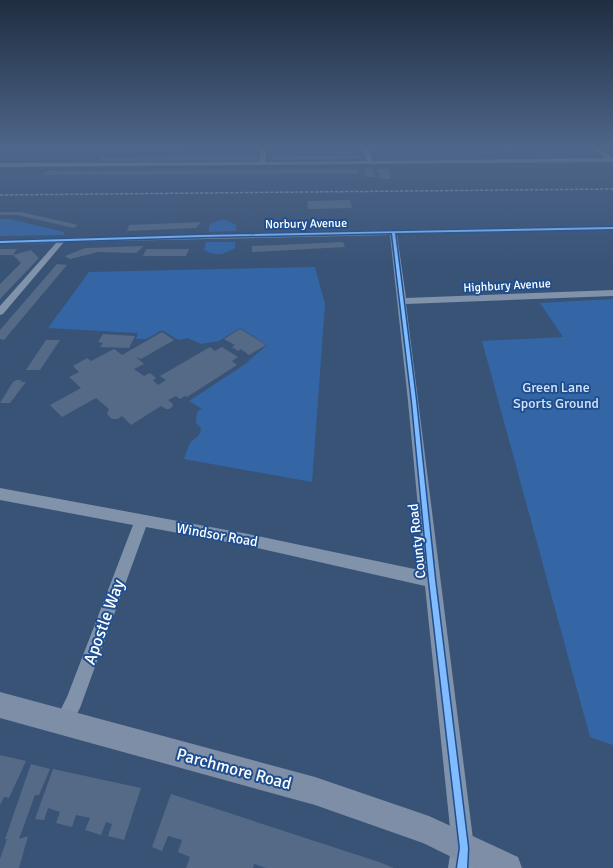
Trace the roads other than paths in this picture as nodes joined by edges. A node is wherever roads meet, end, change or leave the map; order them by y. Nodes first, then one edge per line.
1 (613, 228) edge
2 (393, 232) junction
3 (62, 240) junction
4 (0, 242) edge
5 (613, 293) edge
6 (401, 301) junction
7 (0, 312) edge
8 (0, 494) edge
9 (141, 521) junction
10 (432, 580) junction
11 (0, 705) edge
12 (64, 721) junction
13 (463, 858) edge
14 (507, 868) edge

1 - 2 street, Norbury Avenue
2 - 3 street, Norbury Avenue
2 - 6 street, County Road
3 - 4 street, Norbury Avenue
3 - 7 street
5 - 6 street, Highbury Avenue
6 - 10 street, County Road
8 - 9 street, Windsor Road
9 - 10 street, Windsor Road
9 - 12 street, Apostle Way
10 - 13 street, County Road
11 - 12 main road, Parchmore Road
12 - 13 main road, Parchmore Road
13 - 14 main road, Parchmore Road

